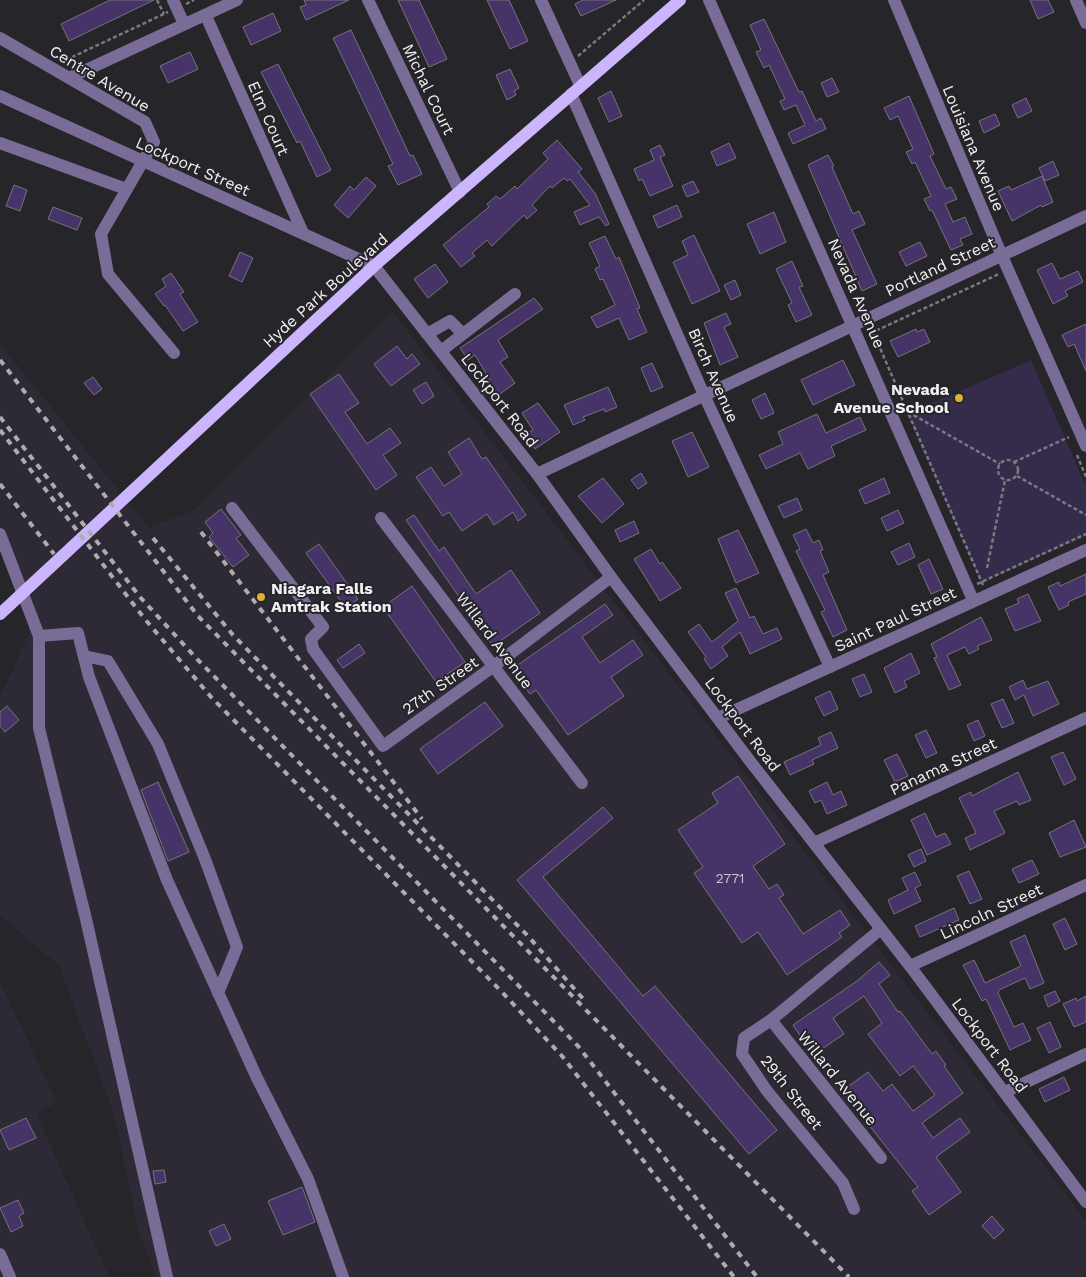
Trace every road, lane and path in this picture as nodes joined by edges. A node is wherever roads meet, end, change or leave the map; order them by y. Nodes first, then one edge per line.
1 (157, 0) edge
2 (194, 0) edge
3 (237, 0) edge
4 (368, 0) edge
5 (541, 0) edge
6 (644, 0) edge
7 (680, 0) edge
8 (709, 0) edge
9 (894, 0) edge
10 (1076, 0) edge
11 (175, 4) edge
12 (164, 14) junction
13 (206, 16) junction
14 (1086, 23) edge
15 (184, 24) junction
16 (0, 38) edge
17 (66, 60) dead end
18 (570, 62) junction
19 (71, 78) junction
20 (580, 85) junction
21 (571, 94) junction
22 (0, 96) edge
23 (0, 143) edge
24 (141, 161) junction
25 (126, 188) junction
26 (460, 192) junction
27 (1086, 216) edge
28 (303, 233) junction
29 (1002, 256) junction
30 (374, 266) junction
31 (999, 275) dead end
32 (515, 294) dead end
33 (853, 324) junction
34 (427, 334) junction
35 (463, 334) junction
36 (441, 351) junction
37 (174, 353) dead end
38 (704, 395) junction
39 (908, 412) junction
40 (1069, 437) dead end
41 (1086, 446) edge
42 (1014, 462) junction
43 (1000, 464) junction
44 (537, 474) junction
45 (1017, 476) junction
46 (1005, 480) junction
47 (232, 508) dead end
48 (1086, 515) edge
49 (381, 518) dead end
50 (0, 534) edge
51 (1086, 534) edge
52 (1086, 550) edge
53 (986, 568) dead end
54 (611, 577) junction
55 (982, 582) junction
56 (976, 584) dead end
57 (984, 586) dead end
58 (973, 600) junction
59 (0, 614) edge
60 (38, 636) junction
61 (84, 656) junction
62 (494, 666) junction
63 (830, 667) junction
64 (718, 718) junction
65 (1086, 718) edge
66 (582, 783) dead end
67 (814, 843) junction
68 (1086, 885) edge
69 (881, 929) junction
70 (910, 966) junction
71 (218, 993) junction
72 (771, 1020) junction
73 (1086, 1054) edge
74 (1005, 1092) junction
75 (881, 1158) dead end
76 (1086, 1202) edge
77 (854, 1209) dead end
78 (0, 1254) edge
79 (10, 1277) edge
80 (167, 1277) edge
81 (343, 1277) edge

1 - 12 path
2 - 11 path
3 - 13 street
4 - 26 street, Michal Court
5 - 18 street
6 - 18 path
7 - 20 main road, Hyde Park Boulevard
8 - 33 street, Nevada Avenue
9 - 29 street, Louisiana Avenue
10 - 14 street
11 - 12 path
11 - 15 street
12 - 17 path
13 - 15 street
13 - 28 street, Elm Court
15 - 19 street
16 - 19 street, Centre Avenue
18 - 20 street
19 - 24 street, Centre Avenue
20 - 21 main road, Hyde Park Boulevard
21 - 26 main road, Hyde Park Boulevard
21 - 38 street, Birch Avenue
22 - 24 street, Lockport Street
23 - 25 street
24 - 25 street
24 - 28 street, Lockport Street
25 - 37 street
26 - 30 main road, Hyde Park Boulevard
27 - 29 street, Portland Street
28 - 30 street, Lockport Street
29 - 33 street, Portland Street
29 - 41 street, Louisiana Avenue
30 - 34 street, Lockport Road
30 - 59 main road, Hyde Park Boulevard
31 - 39 path
32 - 35 street
33 - 38 street, Portland Street
33 - 58 street, Nevada Avenue
34 - 35 street
34 - 36 street, Lockport Road
35 - 36 street
36 - 44 street, Lockport Road
38 - 44 street, Portland Street
38 - 63 street, Birch Avenue
39 - 43 path
39 - 55 path
40 - 42 path
42 - 43 path
42 - 45 path
43 - 46 path
44 - 54 street, Lockport Road
45 - 46 path
45 - 48 path
46 - 53 path
47 - 62 street, 27th Street
49 - 62 street, Willard Avenue
50 - 60 street
51 - 55 path
52 - 58 street, Saint Paul Street
54 - 62 street, 27th Street
54 - 64 street, Lockport Road
55 - 56 path
55 - 57 path
58 - 63 street, Saint Paul Street
60 - 61 street
60 - 80 street
61 - 71 street
61 - 71 street
62 - 66 street, Willard Avenue
63 - 64 street, Saint Paul Street
64 - 67 street, Lockport Road
65 - 67 street, Panama Street
67 - 69 street, Lockport Road
68 - 70 street, Lincoln Street
69 - 70 street, Lockport Road
69 - 72 street, 29th Street
70 - 74 street, Lockport Road
71 - 81 street
72 - 75 street, Willard Avenue
72 - 77 street, 29th Street
73 - 74 street
74 - 76 street, Lockport Road
78 - 79 street

